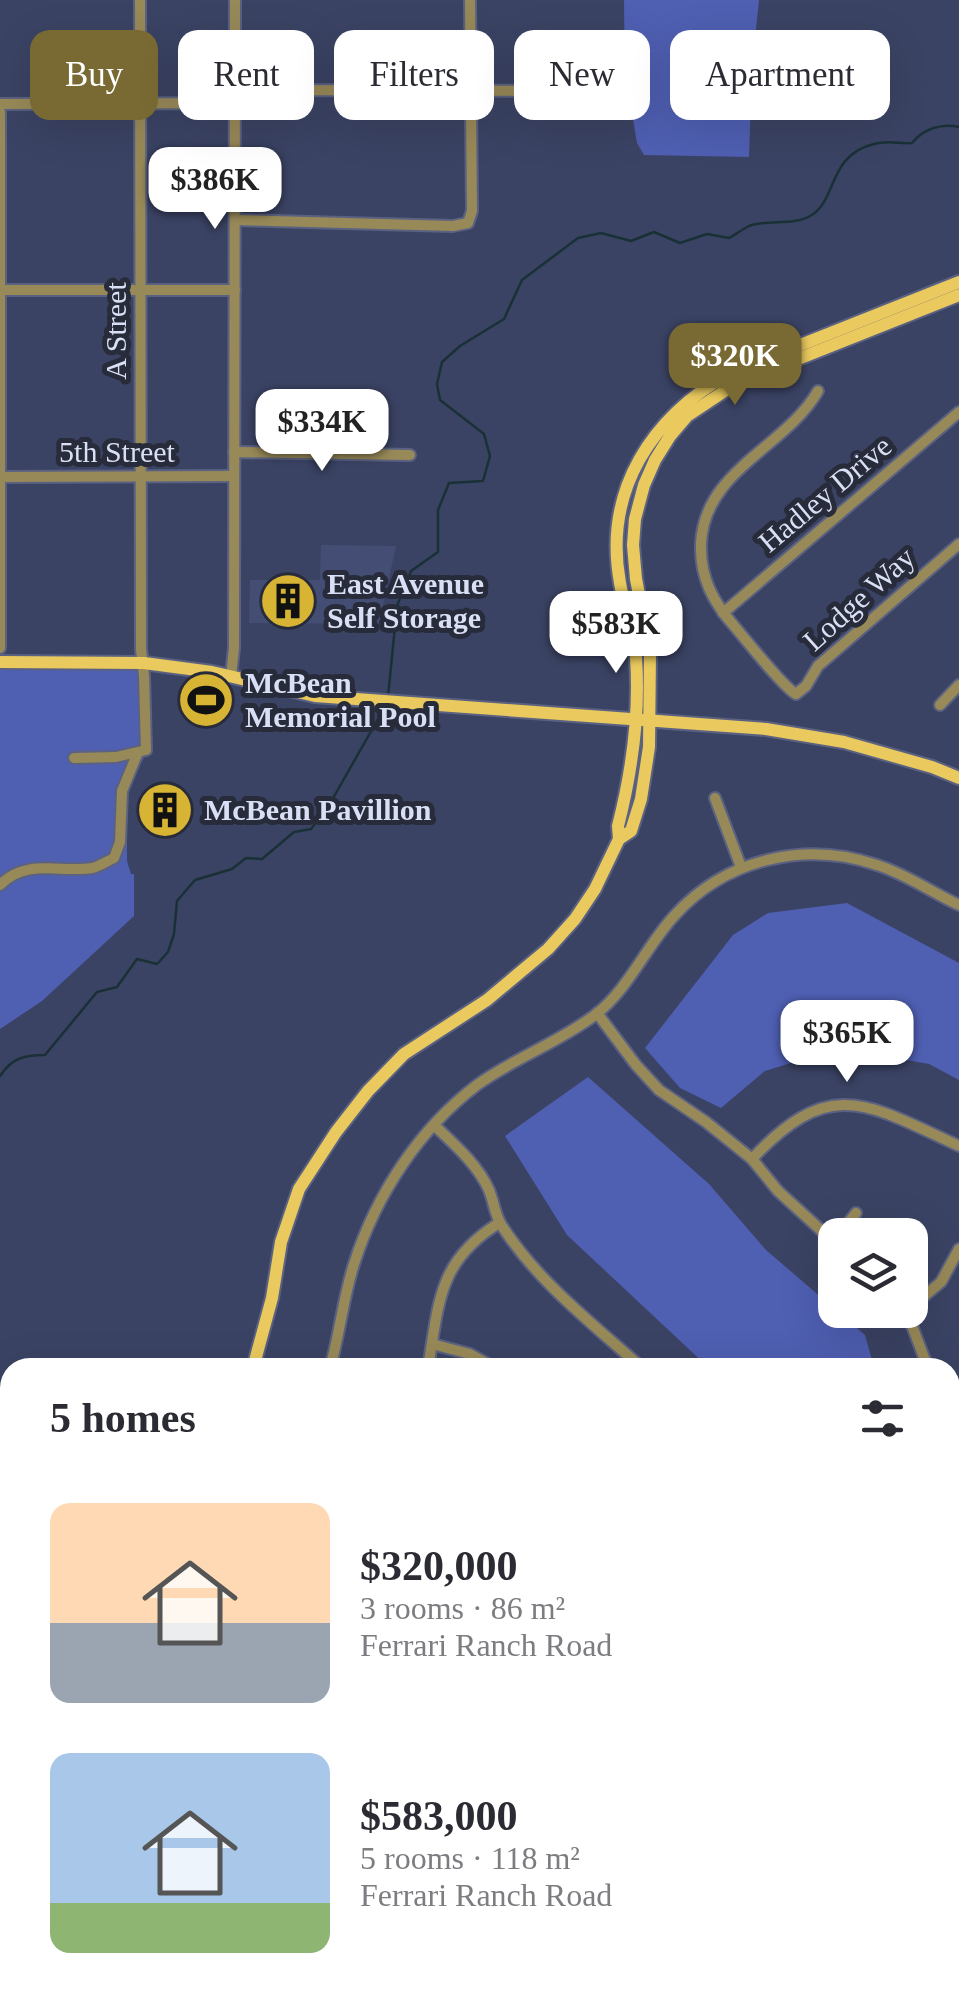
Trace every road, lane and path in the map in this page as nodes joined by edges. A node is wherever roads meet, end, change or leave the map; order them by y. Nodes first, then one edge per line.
1 (140, 0) edge
2 (236, 0) edge
3 (470, 0) edge
4 (140, 30) edge
5 (236, 30) edge
6 (470, 30) edge
7 (0, 104) edge
8 (30, 104) edge
9 (0, 112) edge
10 (140, 120) edge
11 (235, 120) edge
12 (471, 120) edge
13 (235, 220) junction
14 (959, 282) edge
15 (0, 290) edge
16 (140, 290) junction
17 (235, 290) junction
18 (959, 295) edge
19 (959, 303) edge
20 (861, 333) junction
21 (818, 391) dead end
22 (959, 412) edge
23 (234, 452) junction
24 (410, 455) dead end
25 (234, 476) junction
26 (0, 477) edge
27 (141, 477) junction
28 (959, 544) edge
29 (723, 613) junction
30 (0, 648) edge
31 (0, 662) edge
32 (143, 662) junction
33 (231, 676) junction
34 (959, 685) edge
35 (940, 705) dead end
36 (642, 721) junction
37 (145, 755) junction
38 (74, 758) dead end
39 (959, 778) edge
40 (715, 798) dead end
41 (741, 867) junction
42 (0, 885) edge
43 (959, 905) edge
44 (597, 1014) junction
45 (435, 1126) junction
46 (959, 1146) edge
47 (752, 1158) junction
48 (856, 1213) dead end
49 (852, 1218) edge
50 (499, 1223) junction
51 (818, 1225) edge
52 (959, 1250) edge
53 (928, 1293) edge
54 (914, 1328) edge
55 (432, 1344) junction
56 (257, 1358) edge
57 (332, 1358) edge
58 (430, 1358) edge
59 (477, 1358) edge
60 (631, 1358) edge
61 (924, 1358) edge

1 - 4 street, A Street
2 - 5 street
3 - 6 street
7 - 8 street
9 - 15 street
10 - 16 street, A Street
11 - 13 street
12 - 13 street
13 - 17 street
14 - 36 main road
15 - 16 street
15 - 26 street
16 - 17 street
16 - 27 street, A Street
17 - 23 street
18 - 20 main road
19 - 20 main road
20 - 36 main road
21 - 29 street
22 - 29 street, Hadley Drive
23 - 24 street
23 - 25 street
25 - 27 street, 5th Street
25 - 33 street
26 - 27 street, 5th Street
26 - 30 street
27 - 32 street, A Street
28 - 29 street, Lodge Way
31 - 32 main road
32 - 33 main road
32 - 37 street, A Street
33 - 36 main road
34 - 35 street
36 - 39 main road
36 - 56 main road
37 - 38 street
37 - 42 street
40 - 41 street
41 - 43 street
41 - 44 street
44 - 45 street
44 - 47 street
45 - 50 street
45 - 57 street
46 - 47 street
47 - 51 street
48 - 49 street
50 - 55 street
50 - 60 street
52 - 53 street
54 - 61 street
55 - 58 street
55 - 59 street

